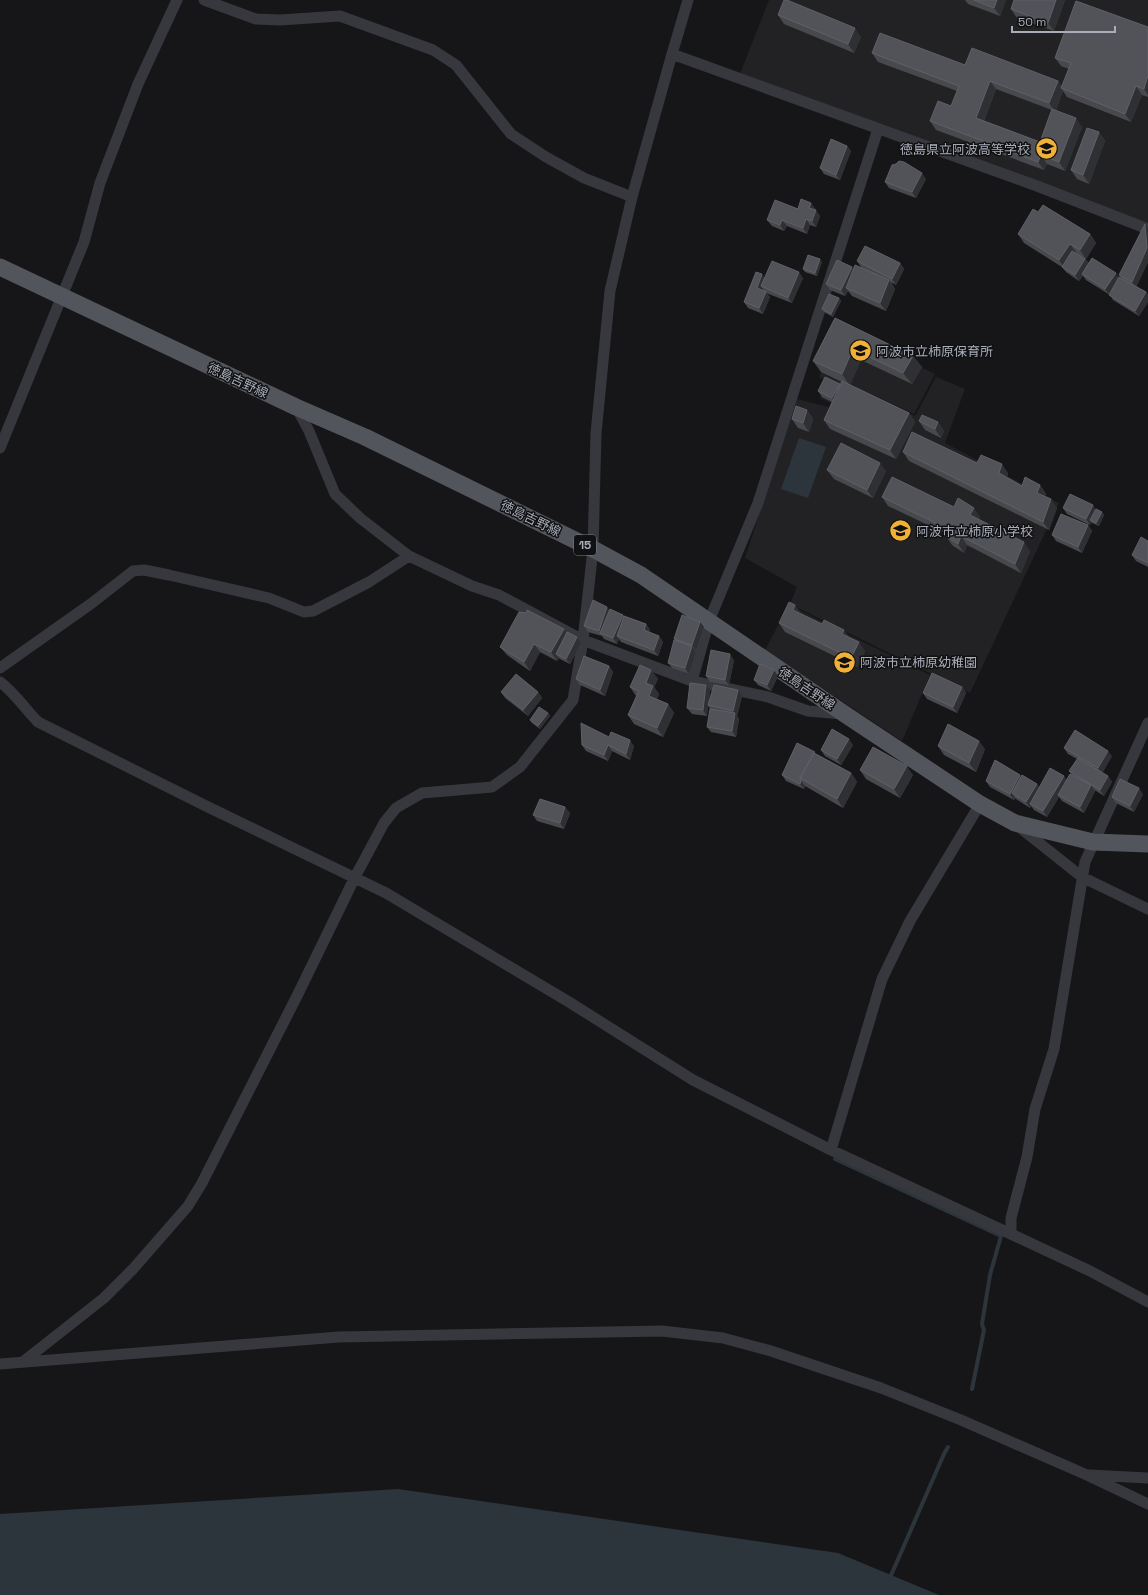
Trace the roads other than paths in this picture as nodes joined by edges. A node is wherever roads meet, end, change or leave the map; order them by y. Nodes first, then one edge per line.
1 (177, 0) edge
2 (204, 0) edge
3 (688, 0) edge
4 (672, 54) junction
5 (878, 129) junction
6 (632, 196) junction
7 (1148, 229) edge
8 (0, 267) edge
9 (61, 297) junction
10 (296, 407) junction
11 (0, 448) edge
12 (593, 549) junction
13 (409, 556) junction
14 (709, 621) junction
15 (583, 640) junction
16 (0, 668) edge
17 (692, 681) junction
18 (0, 682) edge
19 (846, 715) junction
20 (1148, 723) edge
21 (980, 804) junction
22 (1015, 823) junction
23 (1093, 842) junction
24 (1148, 844) edge
25 (1082, 877) junction
26 (355, 878) junction
27 (1148, 909) edge
28 (831, 1150) junction
29 (1011, 1233) junction
30 (1148, 1302) edge
31 (24, 1361) junction
32 (0, 1364) edge
33 (1088, 1475) junction
34 (1148, 1478) edge
35 (1148, 1504) edge

1 - 9 street
2 - 6 street
3 - 4 street
4 - 5 street
4 - 6 street
5 - 7 street
5 - 14 street
6 - 12 street
8 - 9 main road, 徳島吉野線 / 15
9 - 10 main road, 徳島吉野線 / 15
9 - 11 street
10 - 12 main road, 徳島吉野線 / 15
10 - 13 street
12 - 14 main road, 徳島吉野線 / 15
12 - 15 street
13 - 15 street
13 - 16 street
14 - 17 street
14 - 19 main road, 徳島吉野線 / 15
15 - 17 street
15 - 26 street
17 - 19 street
18 - 26 street
19 - 21 main road, 徳島吉野線 / 15
20 - 23 street
21 - 22 main road, 徳島吉野線 / 15
21 - 28 street
22 - 23 main road, 徳島吉野線 / 15
22 - 25 street
23 - 24 main road, 徳島吉野線 / 15
23 - 25 street
25 - 27 street
25 - 29 street
26 - 28 street
26 - 31 street
28 - 29 street
29 - 30 street
31 - 32 street
31 - 33 street
33 - 34 street
33 - 35 street

